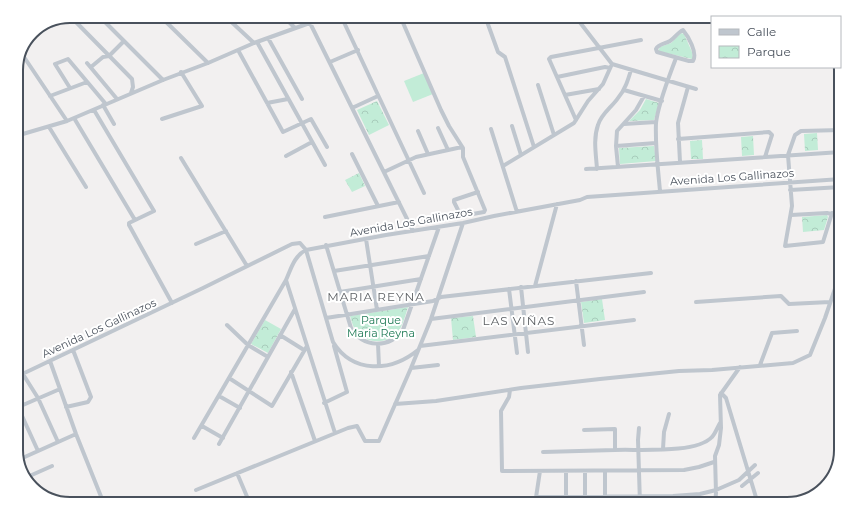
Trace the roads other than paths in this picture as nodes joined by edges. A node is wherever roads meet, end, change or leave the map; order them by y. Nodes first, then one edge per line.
1 (77, 23) edge
2 (106, 23) edge
3 (167, 23) edge
4 (233, 23) edge
5 (290, 23) edge
6 (310, 23) joint
7 (344, 23) edge
8 (403, 23) edge
9 (488, 23) edge
10 (580, 23) edge
11 (295, 28) junction
12 (268, 38) junction
13 (641, 40) dead end
14 (124, 41) junction
15 (256, 43) junction
16 (600, 48) junction
17 (238, 50) junction
18 (358, 50) junction
19 (109, 56) junction
20 (25, 58) edge
21 (676, 58) junction
22 (330, 62) junction
23 (87, 63) dead end
24 (208, 63) junction
25 (611, 66) junction
26 (91, 67) junction
27 (631, 70) junction
28 (181, 72) junction
29 (557, 77) junction
30 (163, 80) junction
31 (668, 81) junction
32 (87, 82) junction
33 (538, 85) dead end
34 (688, 87) junction
35 (70, 88) junction
36 (599, 89) junction
37 (696, 89) dead end
38 (624, 90) junction
39 (131, 93) junction
40 (565, 95) junction
41 (50, 96) junction
42 (378, 96) junction
43 (644, 96) junction
44 (117, 99) junction
45 (288, 99) junction
46 (302, 99) dead end
47 (662, 100) junction
48 (267, 103) junction
49 (104, 104) junction
50 (352, 108) junction
51 (94, 110) junction
52 (74, 118) junction
53 (162, 119) dead end
54 (576, 120) junction
55 (67, 121) junction
56 (656, 122) junction
57 (302, 123) junction
58 (114, 124) dead end
59 (624, 124) junction
60 (512, 126) dead end
61 (50, 127) junction
62 (438, 128) dead end
63 (491, 129) dead end
64 (834, 130) edge
65 (418, 131) dead end
66 (23, 134) edge
67 (554, 135) junction
68 (678, 139) junction
69 (312, 142) junction
70 (656, 143) junction
71 (327, 146) dead end
72 (616, 146) junction
73 (462, 147) junction
74 (534, 147) junction
75 (448, 150) junction
76 (834, 152) edge
77 (352, 154) dead end
78 (428, 154) junction
79 (521, 155) junction
80 (788, 155) junction
81 (286, 156) dead end
82 (765, 157) junction
83 (181, 158) dead end
84 (409, 160) junction
85 (680, 162) junction
86 (658, 164) junction
87 (326, 165) dead end
88 (502, 166) junction
89 (618, 167) junction
90 (597, 169) junction
91 (586, 170) dead end
92 (384, 172) junction
93 (834, 179) edge
94 (790, 182) junction
95 (86, 187) dead end
96 (834, 187) edge
97 (790, 190) junction
98 (660, 191) junction
99 (478, 192) junction
100 (424, 193) dead end
101 (399, 202) junction
102 (557, 204) junction
103 (378, 206) junction
104 (517, 212) junction
105 (832, 213) joint
106 (791, 215) junction
107 (325, 216) dead end
108 (135, 220) junction
109 (463, 223) junction
110 (439, 227) junction
111 (412, 229) junction
112 (226, 231) junction
113 (366, 238) junction
114 (196, 244) dead end
115 (326, 245) junction
116 (306, 250) junction
117 (429, 256) junction
118 (370, 265) junction
119 (247, 266) junction
120 (334, 271) junction
121 (650, 272) dead end
122 (421, 279) junction
123 (286, 280) junction
124 (576, 281) junction
125 (535, 286) junction
126 (373, 287) junction
127 (521, 288) junction
128 (509, 289) junction
129 (834, 291) edge
130 (340, 292) junction
131 (644, 292) dead end
132 (438, 298) junction
133 (578, 300) junction
134 (696, 302) dead end
135 (830, 302) junction
136 (172, 303) junction
137 (412, 304) junction
138 (523, 307) junction
139 (512, 308) junction
140 (295, 309) junction
141 (377, 310) junction
142 (347, 314) junction
143 (326, 318) junction
144 (431, 319) junction
145 (634, 320) dead end
146 (227, 325) dead end
147 (582, 326) junction
148 (797, 331) dead end
149 (526, 333) junction
150 (515, 334) junction
151 (280, 335) junction
152 (333, 342) junction
153 (378, 344) junction
154 (248, 345) junction
155 (584, 345) dead end
156 (306, 348) junction
157 (419, 348) junction
158 (73, 350) junction
159 (528, 352) dead end
160 (517, 353) dead end
161 (268, 356) junction
162 (50, 361) junction
163 (438, 365) dead end
164 (760, 365) junction
165 (379, 366) junction
166 (740, 367) junction
167 (411, 368) junction
168 (292, 372) junction
169 (23, 374) joint
170 (229, 378) junction
171 (60, 389) junction
172 (510, 390) junction
173 (249, 391) junction
174 (721, 393) junction
175 (219, 396) junction
176 (38, 398) junction
177 (324, 403) junction
178 (395, 404) junction
179 (23, 405) edge
180 (66, 407) junction
181 (240, 408) junction
182 (669, 414) dead end
183 (23, 420) edge
184 (720, 422) junction
185 (202, 426) junction
186 (639, 428) dead end
187 (584, 430) dead end
188 (335, 433) junction
189 (76, 434) junction
190 (194, 438) dead end
191 (223, 438) junction
192 (315, 441) junction
193 (58, 442) junction
194 (219, 444) dead end
195 (638, 449) junction
196 (663, 449) junction
197 (615, 450) junction
198 (38, 451) junction
199 (543, 452) dead end
200 (24, 457) edge
201 (714, 462) junction
202 (755, 465) dead end
203 (52, 466) dead end
204 (639, 470) junction
205 (540, 471) junction
206 (566, 471) junction
207 (585, 471) junction
208 (605, 471) junction
209 (748, 471) junction
210 (758, 472) dead end
211 (237, 473) junction
212 (31, 475) edge
213 (751, 479) junction
214 (742, 486) dead end
215 (196, 490) dead end
216 (716, 490) junction
217 (640, 495) junction
218 (585, 496) junction
219 (605, 496) junction
220 (101, 497) edge
221 (247, 497) edge
222 (536, 497) joint
223 (566, 497) junction
224 (715, 497) edge
225 (756, 497) edge

1 - 19 street
2 - 14 street
3 - 24 street
4 - 15 street
5 - 11 street
6 - 11 street
6 - 22 street
7 - 18 street
8 - 73 street
9 - 74 street
10 - 16 street
11 - 12 street
12 - 15 street
12 - 46 street
13 - 16 street
14 - 19 street
14 - 30 street
15 - 17 street
15 - 45 street
16 - 25 street
16 - 29 street
17 - 24 street
17 - 48 street
18 - 22 street
18 - 42 street
19 - 26 street
19 - 39 street
20 - 41 street
21 - 21 street
21 - 31 street
22 - 50 street
23 - 26 street
24 - 28 street
25 - 27 street
25 - 29 street
25 - 36 street
26 - 44 street
27 - 31 street
27 - 38 street
28 - 30 street
28 - 53 street
29 - 40 street
30 - 39 street
31 - 34 street
31 - 47 street
32 - 35 street
32 - 35 street
32 - 49 street
33 - 67 street
34 - 37 street
34 - 68 street
35 - 41 street
36 - 40 street
36 - 54 street
38 - 43 street
38 - 90 street
39 - 44 street
40 - 54 street
41 - 55 street
42 - 50 street
42 - 84 street
43 - 47 street
43 - 59 street
44 - 49 street
45 - 48 street
45 - 57 street
47 - 56 street
48 - 57 street
49 - 51 street
49 - 58 street
50 - 92 street
51 - 52 street
51 - 108 street
52 - 55 street
52 - 108 street
54 - 67 street
55 - 61 street
56 - 59 street
56 - 70 street
57 - 69 street
57 - 71 street
59 - 72 street
60 - 79 street
61 - 66 street
61 - 95 street
62 - 75 street
63 - 88 street
64 - 80 street
65 - 78 street
67 - 74 street
68 - 82 street
68 - 85 street
69 - 81 street
69 - 87 street
70 - 72 street
70 - 86 street
72 - 89 street
73 - 75 street
73 - 99 street
74 - 79 street
75 - 78 street
76 - 80 street
77 - 103 street
78 - 84 street
79 - 88 street
80 - 82 street
80 - 94 street
82 - 85 street
83 - 112 street
84 - 92 street
84 - 100 street
85 - 86 street
86 - 89 street
86 - 98 street
88 - 104 street
89 - 90 street
90 - 91 street
92 - 101 street
93 - 94 street, Avenida Los Gallinazos
94 - 97 street
94 - 98 street, Avenida Los Gallinazos
96 - 97 street, Avenida Los Gallinazos
97 - 106 street
98 - 102 street, Avenida Los Gallinazos
99 - 99 street
101 - 103 street
101 - 111 street
102 - 104 street, Avenida Los Gallinazos
102 - 125 street
103 - 107 street
104 - 109 street, Avenida Los Gallinazos
105 - 106 street
105 - 106 street
108 - 136 street
109 - 110 street, Avenida Los Gallinazos
109 - 132 street
110 - 111 street, Avenida Los Gallinazos
110 - 117 street
111 - 113 street, Avenida Los Gallinazos
112 - 114 street
112 - 119 street
113 - 115 street, Avenida Los Gallinazos
113 - 118 street
115 - 116 street, Avenida Los Gallinazos
115 - 120 street
116 - 119 street, Avenida Los Gallinazos
116 - 123 street
116 - 143 street
117 - 118 street
117 - 122 street
118 - 120 street
118 - 126 street
119 - 136 street, Avenida Los Gallinazos
120 - 130 street
121 - 124 street
122 - 126 street
122 - 137 street
123 - 140 street
123 - 154 street
124 - 125 street
124 - 133 street
125 - 127 street
126 - 130 street
126 - 141 street
127 - 128 street
127 - 138 street
128 - 132 street
128 - 139 street
129 - 135 street
130 - 142 street
131 - 133 street
132 - 137 street
132 - 144 street
133 - 138 street
133 - 147 street
134 - 135 street
135 - 164 street
136 - 158 street, Avenida Los Gallinazos
137 - 141 street
137 - 153 street
138 - 139 street
138 - 149 street
139 - 144 street
139 - 150 street
140 - 151 street
140 - 156 street
141 - 142 street
142 - 143 street
142 - 153 street
143 - 152 street
144 - 157 street
145 - 147 street
146 - 154 street
147 - 149 street
147 - 155 street
148 - 164 street
149 - 150 street
149 - 159 street
150 - 157 street
150 - 160 street
151 - 156 street
151 - 161 street
152 - 165 street
152 - 177 street
153 - 165 street
154 - 161 street
154 - 170 street
156 - 168 street
156 - 177 street
157 - 165 street
157 - 167 street
158 - 162 street, Avenida Los Gallinazos
158 - 180 street
161 - 173 street
162 - 169 street, Avenida Los Gallinazos
162 - 171 street
163 - 167 street
164 - 166 street
166 - 172 street
166 - 174 street
167 - 178 street
168 - 173 street
168 - 192 street
169 - 176 street
170 - 173 street
170 - 175 street
171 - 176 street
171 - 180 street
172 - 178 street
172 - 205 street
173 - 181 street
174 - 184 street
174 - 209 street
175 - 181 street
175 - 185 street
176 - 179 street
176 - 193 street
177 - 188 street
178 - 188 street
180 - 189 street
181 - 191 street
182 - 196 street
183 - 198 street
184 - 196 street
184 - 201 street
185 - 190 street
185 - 191 street
186 - 195 street
187 - 197 street
188 - 192 street
189 - 193 street
189 - 220 street
191 - 194 street
192 - 211 street
193 - 198 street
195 - 196 street
195 - 197 street
195 - 204 street
197 - 199 street
198 - 200 street
201 - 204 street
201 - 216 street
202 - 209 street
203 - 212 street
204 - 208 street
204 - 217 street
205 - 206 street
205 - 222 street
206 - 207 street
206 - 223 street
207 - 208 street
207 - 218 street
208 - 219 street
209 - 213 street
209 - 216 street
210 - 213 street
211 - 215 street
211 - 221 street
213 - 214 street
213 - 225 street
216 - 217 street
216 - 224 street
217 - 219 street
218 - 219 street
218 - 223 street
222 - 223 street

